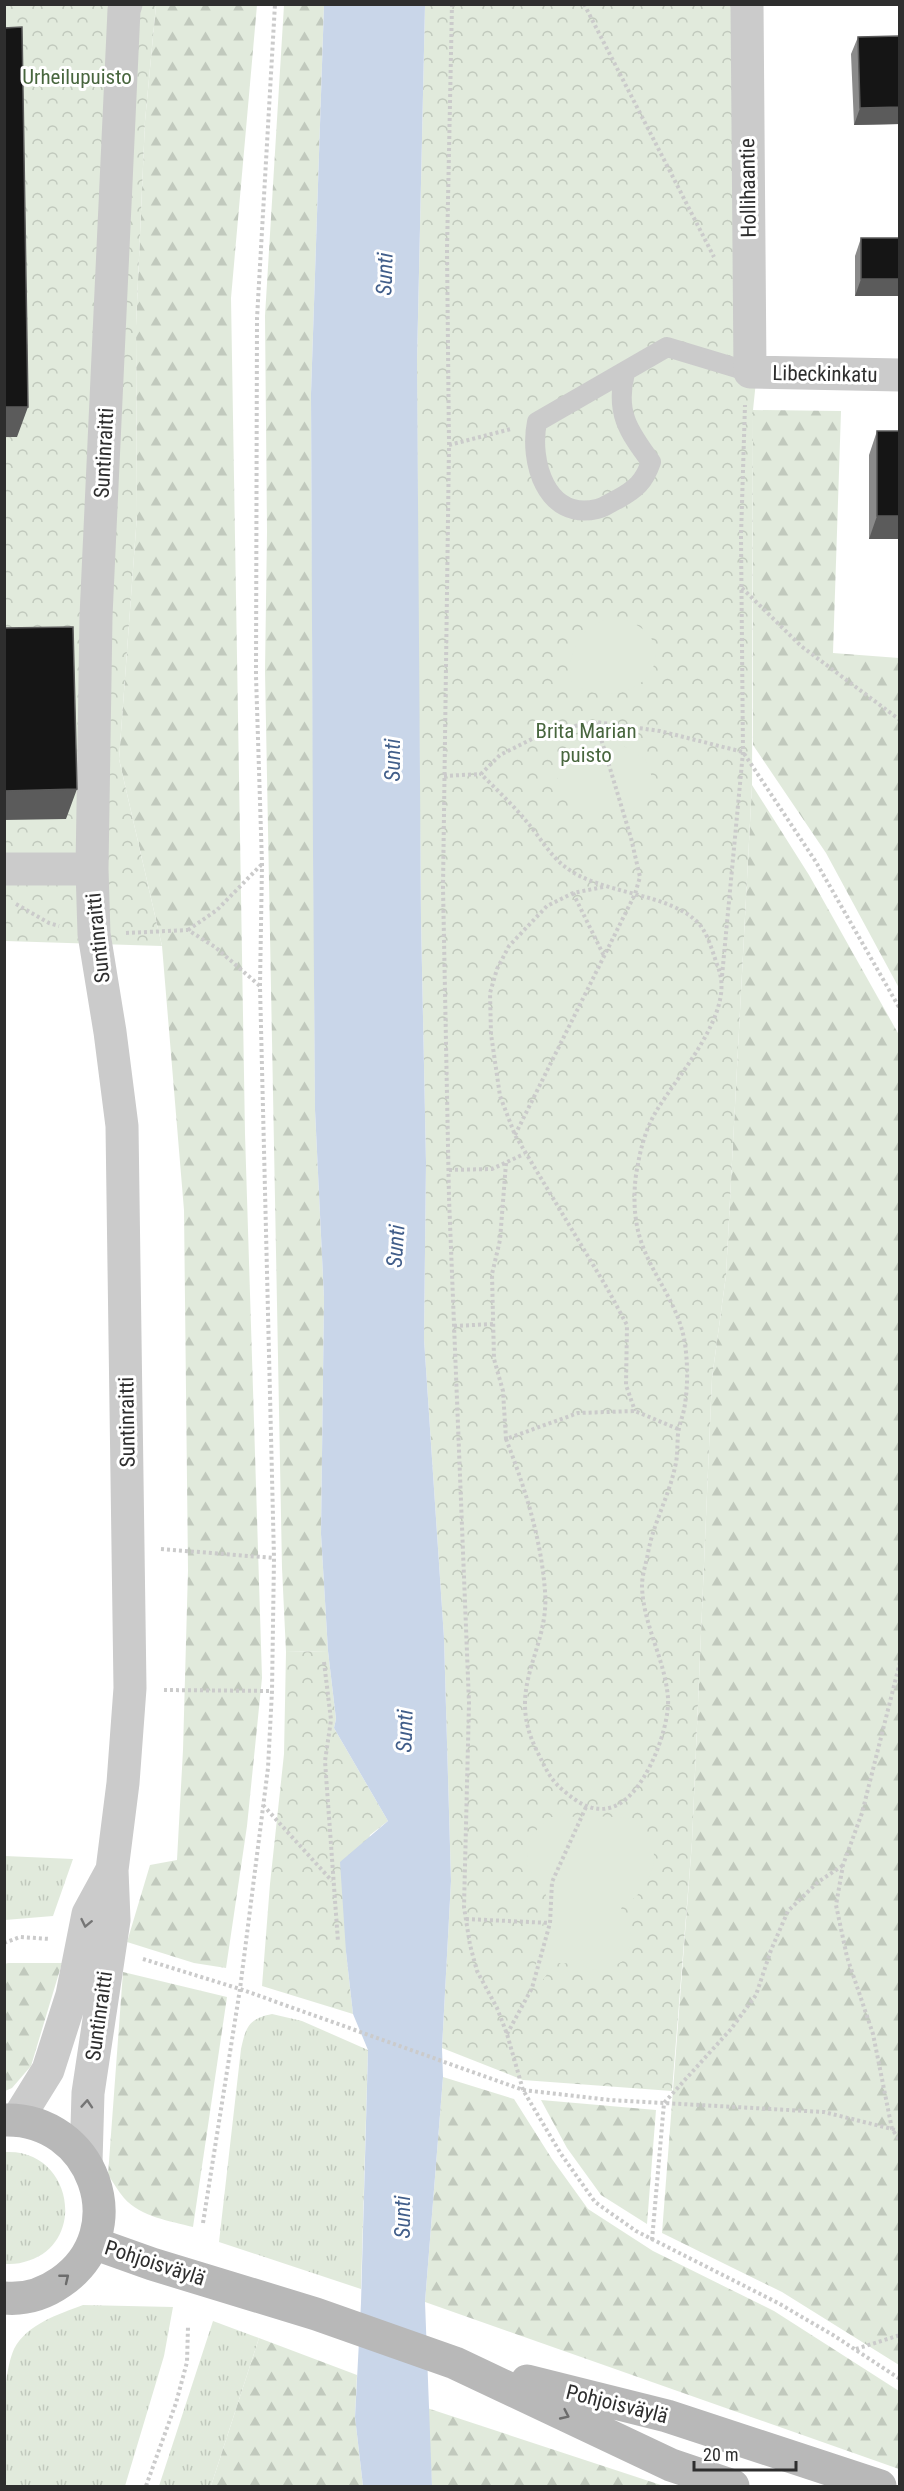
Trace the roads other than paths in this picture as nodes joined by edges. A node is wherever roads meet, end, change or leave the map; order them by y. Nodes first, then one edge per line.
1 (126, 4) edge
2 (747, 4) edge
3 (750, 372) junction
4 (625, 373) junction
5 (900, 375) edge
6 (4, 869) edge
7 (92, 869) junction
8 (112, 1870) junction
9 (11, 2120) edge
10 (86, 2162) junction
11 (93, 2242) junction
12 (8, 2299) edge
13 (455, 2363) junction
14 (733, 2487) edge
15 (880, 2487) edge

1 - 7 street, Suntinraitti
2 - 3 street, Hollihaantie
3 - 4 lane
3 - 5 street, Libeckinkatu
4 - 4 lane
6 - 7 street
7 - 8 street, Suntinraitti
8 -> 9 street, Suntinraitti
10 -> 8 street, Suntinraitti
9 - 10 main road
10 - 11 main road
12 -> 11 main road
11 - 13 main road, Pohjoisväylä
13 -> 14 main road, Pohjoisväylä
13 - 15 main road, Pohjoisväylä

